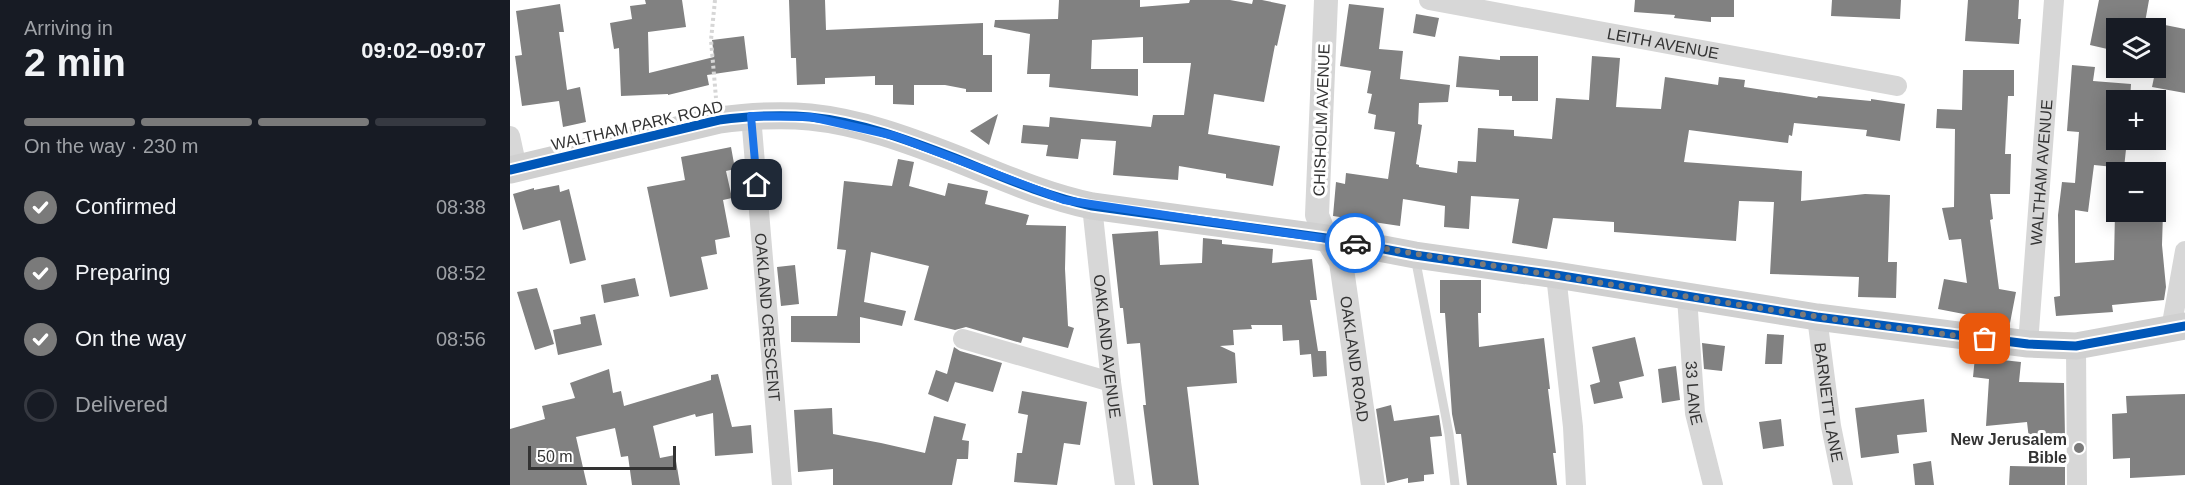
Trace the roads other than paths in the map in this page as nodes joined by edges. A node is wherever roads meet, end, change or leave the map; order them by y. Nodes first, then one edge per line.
1 (1326, 0) edge
2 (1429, 0) edge
3 (2054, 0) edge
4 (1897, 86) dead end
5 (751, 116) junction
6 (510, 136) edge
7 (513, 169) edge
8 (1092, 206) junction
9 (1326, 238) junction
10 (2185, 251) edge
11 (1415, 255) junction
12 (1556, 275) junction
13 (1687, 297) junction
14 (1817, 317) junction
15 (2178, 328) edge
16 (963, 339) dead end
17 (2028, 344) junction
18 (2076, 346) junction
19 (1111, 382) junction
20 (782, 485) edge
21 (1125, 485) edge
22 (1373, 485) edge
23 (1455, 485) edge
24 (1576, 485) edge
25 (1713, 485) edge
26 (1843, 485) edge
27 (2078, 485) edge

1 - 9 street, CHISHOLM AVENUE
2 - 4 street, LEITH AVENUE
3 - 17 street, WALTHAM AVENUE
5 - 7 main road, WALTHAM PARK ROAD
5 - 8 main road, WALTHAM PARK ROAD
5 - 20 street, OAKLAND CRESCENT
6 - 7 street
8 - 9 main road, WALTHAM PARK ROAD
8 - 19 street, OAKLAND AVENUE
9 - 11 main road, WALTHAM PARK ROAD
9 - 22 street, OAKLAND ROAD
10 - 15 street
11 - 12 main road, WALTHAM PARK ROAD
11 - 23 lane
12 - 13 main road, WALTHAM PARK ROAD
12 - 24 street
13 - 14 main road, WALTHAM PARK ROAD
13 - 25 street, 33 LANE
14 - 17 main road, WALTHAM PARK ROAD
14 - 26 street, BARNETT LANE
15 - 18 main road, WALTHAM PARK ROAD
16 - 19 street
17 - 18 main road, WALTHAM PARK ROAD
18 - 27 street
19 - 21 street, OAKLAND AVENUE

